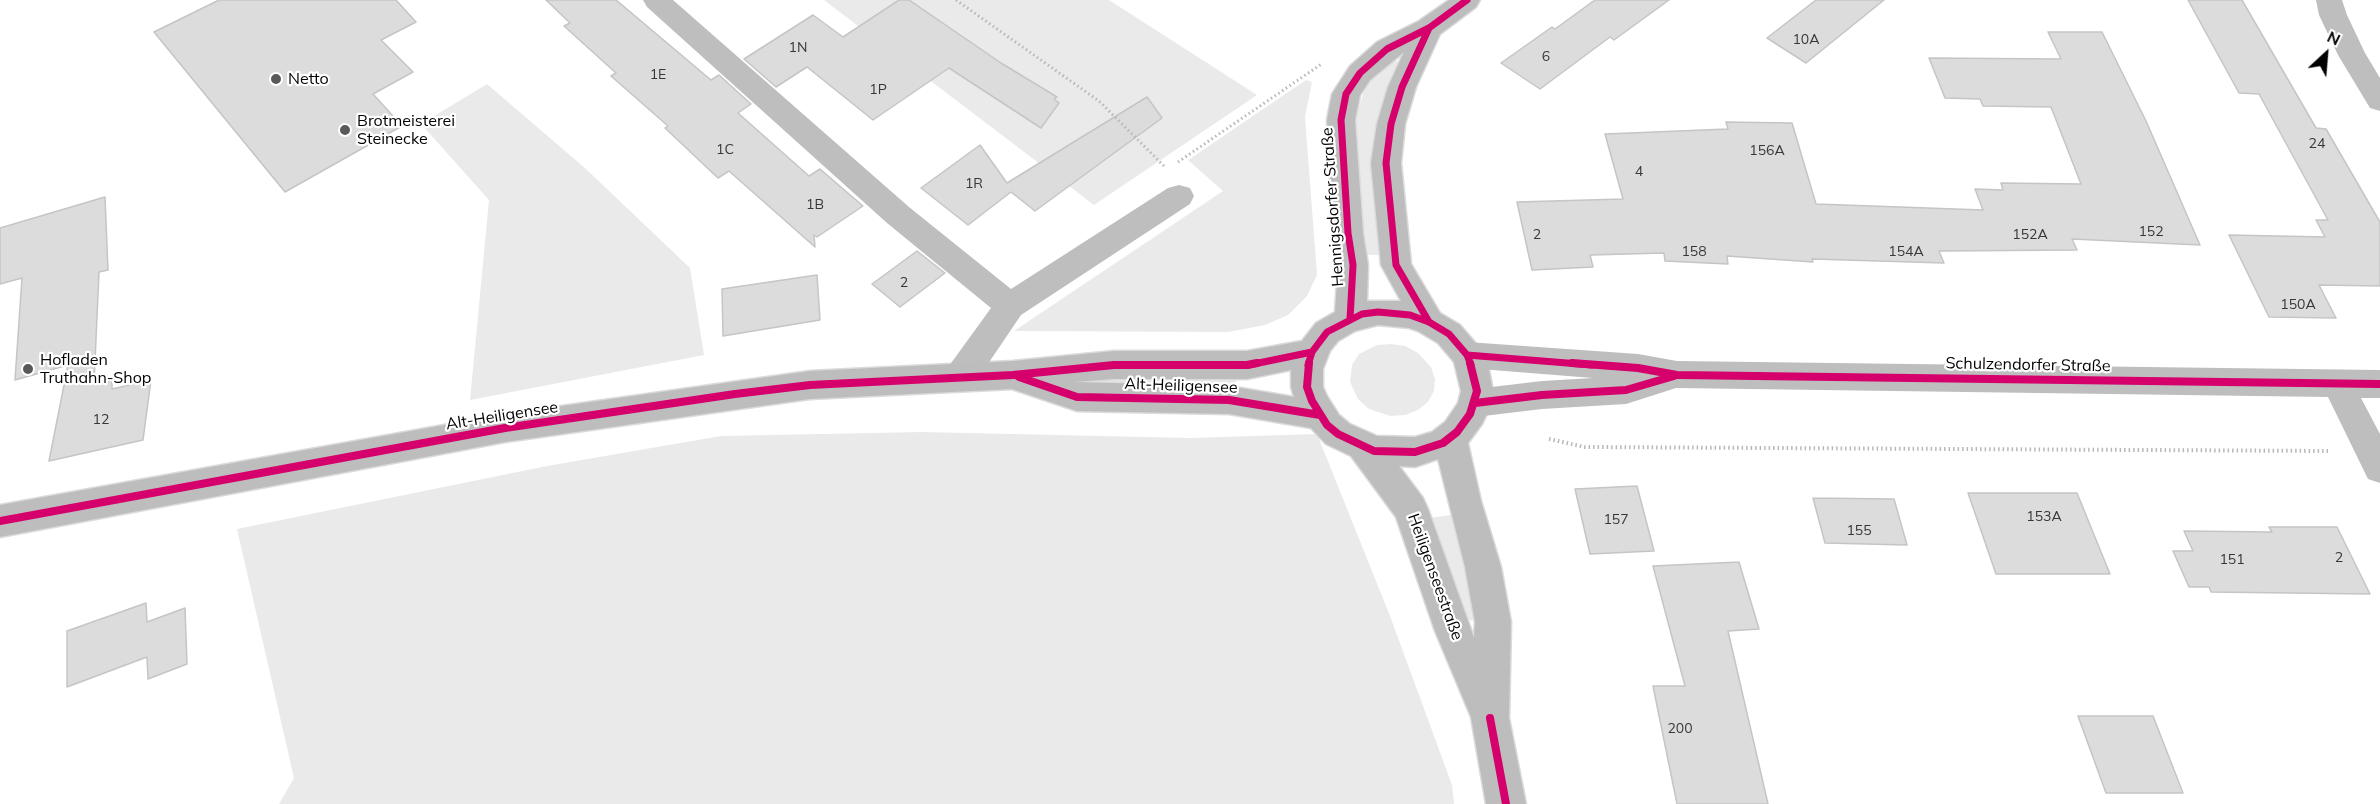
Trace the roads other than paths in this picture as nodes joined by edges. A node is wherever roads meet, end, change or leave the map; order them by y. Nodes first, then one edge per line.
1 (656, 0) edge
2 (1467, 0) edge
3 (2329, 0) edge
4 (1429, 28) junction
5 (2380, 101) edge
6 (1173, 182) road end
7 (1010, 306) junction
8 (1350, 319) junction
9 (1429, 322) junction
10 (1312, 351) junction
11 (1467, 355) junction
12 (1013, 375) junction
13 (1677, 375) junction
14 (961, 376) junction
15 (2338, 384) junction
16 (2380, 384) edge
17 (1474, 403) junction
18 (1320, 415) junction
19 (1450, 438) junction
20 (1363, 446) junction
21 (2376, 460) edge
22 (0, 521) edge
23 (1490, 718) junction
24 (1506, 804) edge

1 - 7 street
2 - 4 main road, Hennigsdorfer Straße
3 - 5 street
4 - 8 main road, Hennigsdorfer Straße
4 - 9 main road
6 - 7 street
7 - 14 street
8 - 9 main road
8 - 10 main road
9 - 11 main road
10 - 12 main road, Alt-Heiligensee
10 - 18 main road
11 - 13 street, Schulzendorfer Straße
11 - 17 main road
12 - 14 main road, Alt-Heiligensee
12 - 18 main road, Alt-Heiligensee
13 - 15 street, Schulzendorfer Straße
13 - 17 street, Schulzendorfer Straße
14 - 22 main road, Alt-Heiligensee
15 - 16 street, Schulzendorfer Straße
15 - 21 street
17 - 19 main road
18 - 20 main road
19 - 20 main road
19 - 23 main road, Heiligenseestraße
20 - 23 main road, Heiligenseestraße
23 - 24 main road, Heiligenseestraße

